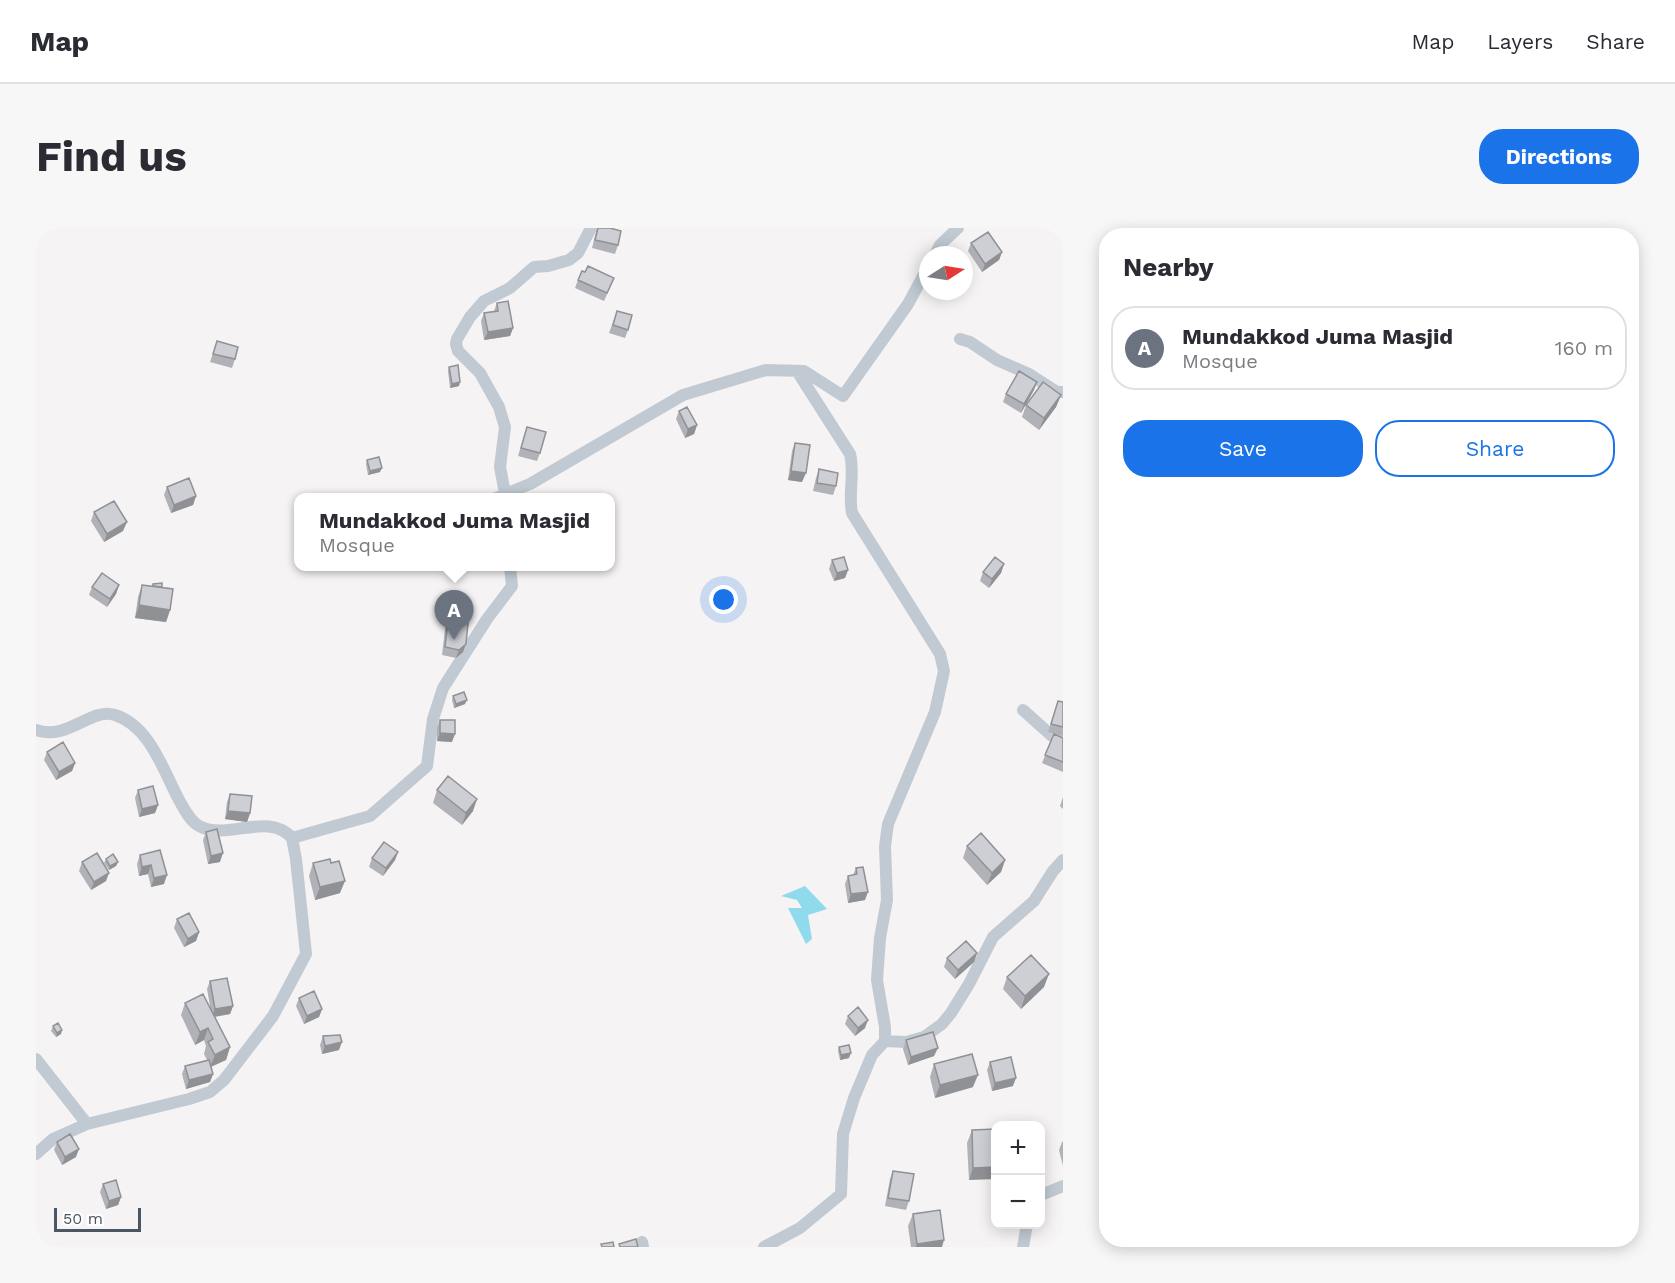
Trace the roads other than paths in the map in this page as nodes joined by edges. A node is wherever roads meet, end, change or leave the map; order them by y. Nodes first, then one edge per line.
1 (591, 228) edge
2 (958, 228) edge
3 (939, 246) edge
4 (919, 284) edge
5 (960, 339) dead end
6 (797, 371) junction
7 (1063, 392) edge
8 (501, 493) edge
9 (506, 493) edge
10 (510, 571) edge
11 (1023, 710) dead end
12 (36, 730) edge
13 (1063, 740) edge
14 (292, 837) junction
15 (1063, 860) edge
16 (885, 1041) junction
17 (36, 1059) edge
18 (87, 1124) junction
19 (36, 1154) edge
20 (1063, 1186) edge
21 (1045, 1193) edge
22 (1025, 1229) edge
23 (764, 1247) edge
24 (1023, 1247) edge

1 - 8 street
2 - 3 street
4 - 6 street
5 - 7 street
6 - 9 street
6 - 16 street
10 - 14 street
11 - 13 street
12 - 14 street
14 - 18 street
15 - 16 street
16 - 23 street
17 - 18 street
18 - 19 street
20 - 21 street
22 - 24 street

